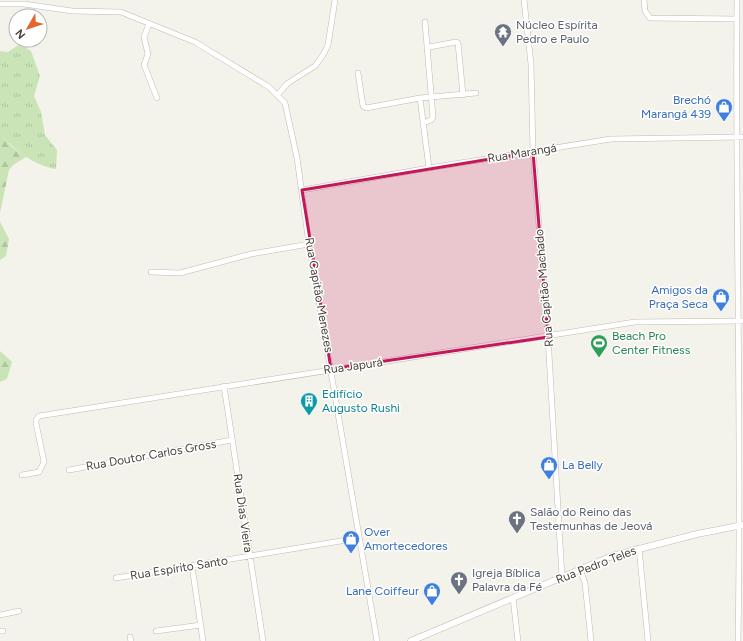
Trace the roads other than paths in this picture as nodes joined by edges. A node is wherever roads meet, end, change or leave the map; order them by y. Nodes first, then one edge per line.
1 (335, 0) edge
2 (524, 0) edge
3 (644, 0) edge
4 (737, 0) edge
5 (0, 4) edge
6 (737, 19) junction
7 (425, 22) dead end
8 (149, 24) junction
9 (429, 47) junction
10 (358, 73) dead end
11 (476, 93) dead end
12 (278, 94) junction
13 (463, 95) junction
14 (432, 97) junction
15 (157, 98) dead end
16 (420, 98) junction
17 (423, 123) junction
18 (736, 137) junction
19 (743, 137) edge
20 (533, 152) junction
21 (429, 168) junction
22 (302, 190) junction
23 (309, 244) junction
24 (151, 272) dead end
25 (740, 321) edge
26 (548, 336) junction
27 (331, 369) junction
28 (224, 386) junction
29 (232, 440) junction
30 (69, 470) dead end
31 (22, 475) dead end
32 (741, 525) edge
33 (359, 538) junction
34 (639, 548) junction
35 (250, 557) junction
36 (192, 566) junction
37 (580, 569) junction
38 (562, 577) junction
39 (116, 578) dead end
40 (741, 596) edge
41 (513, 598) junction
42 (19, 610) dead end
43 (0, 615) edge
44 (201, 625) junction
45 (156, 631) dead end
46 (203, 641) edge
47 (263, 641) edge
48 (377, 641) edge
49 (411, 641) edge
50 (518, 641) edge
51 (591, 641) edge
52 (648, 641) edge
53 (738, 641) edge

1 - 12 street
2 - 20 street, Rua Capitão Machado
3 - 6 street
4 - 6 street
5 - 8 street
6 - 18 street
7 - 9 street
8 - 12 street
8 - 15 street
9 - 13 street
9 - 14 street
10 - 16 street
11 - 13 street
12 - 22 street, Rua Capitão Menezes
13 - 14 street
14 - 16 street
14 - 17 street
16 - 17 street
17 - 21 street
18 - 19 street, Rua Marangá
18 - 20 street, Rua Marangá
18 - 25 street
20 - 21 street, Rua Marangá
20 - 26 street, Rua Capitão Machado
21 - 22 street, Rua Marangá
22 - 23 street, Rua Capitão Menezes
23 - 24 street
23 - 27 street, Rua Capitão Menezes
25 - 26 street, Rua Japurá
25 - 32 street
26 - 27 street, Rua Japurá
26 - 38 street, Rua Capitão Machado
27 - 28 street, Rua Japurá
27 - 33 street, Rua Capitão Menezes
28 - 29 street, Rua Dias Vieira
28 - 31 street, Rua Japurá
29 - 30 street, Rua Doutor Carlos Gross
29 - 35 street, Rua Dias Vieira
32 - 34 street, Rua Pedro Teles
32 - 40 street
33 - 35 street, Rua Espírito Santo
33 - 48 street, Rua Capitão Menezes
34 - 37 street, Rua Pedro Teles
34 - 52 street
35 - 36 street, Rua Espírito Santo
35 - 47 street, Rua Dias Vieira
36 - 39 street, Rua Espírito Santo
36 - 44 street
37 - 38 street, Rua Pedro Teles
37 - 51 street
38 - 41 street, Rua Pedro Teles
40 - 53 street
41 - 49 street, Rua Pedro Teles
41 - 50 street
42 - 43 street
44 - 45 street
44 - 46 street

